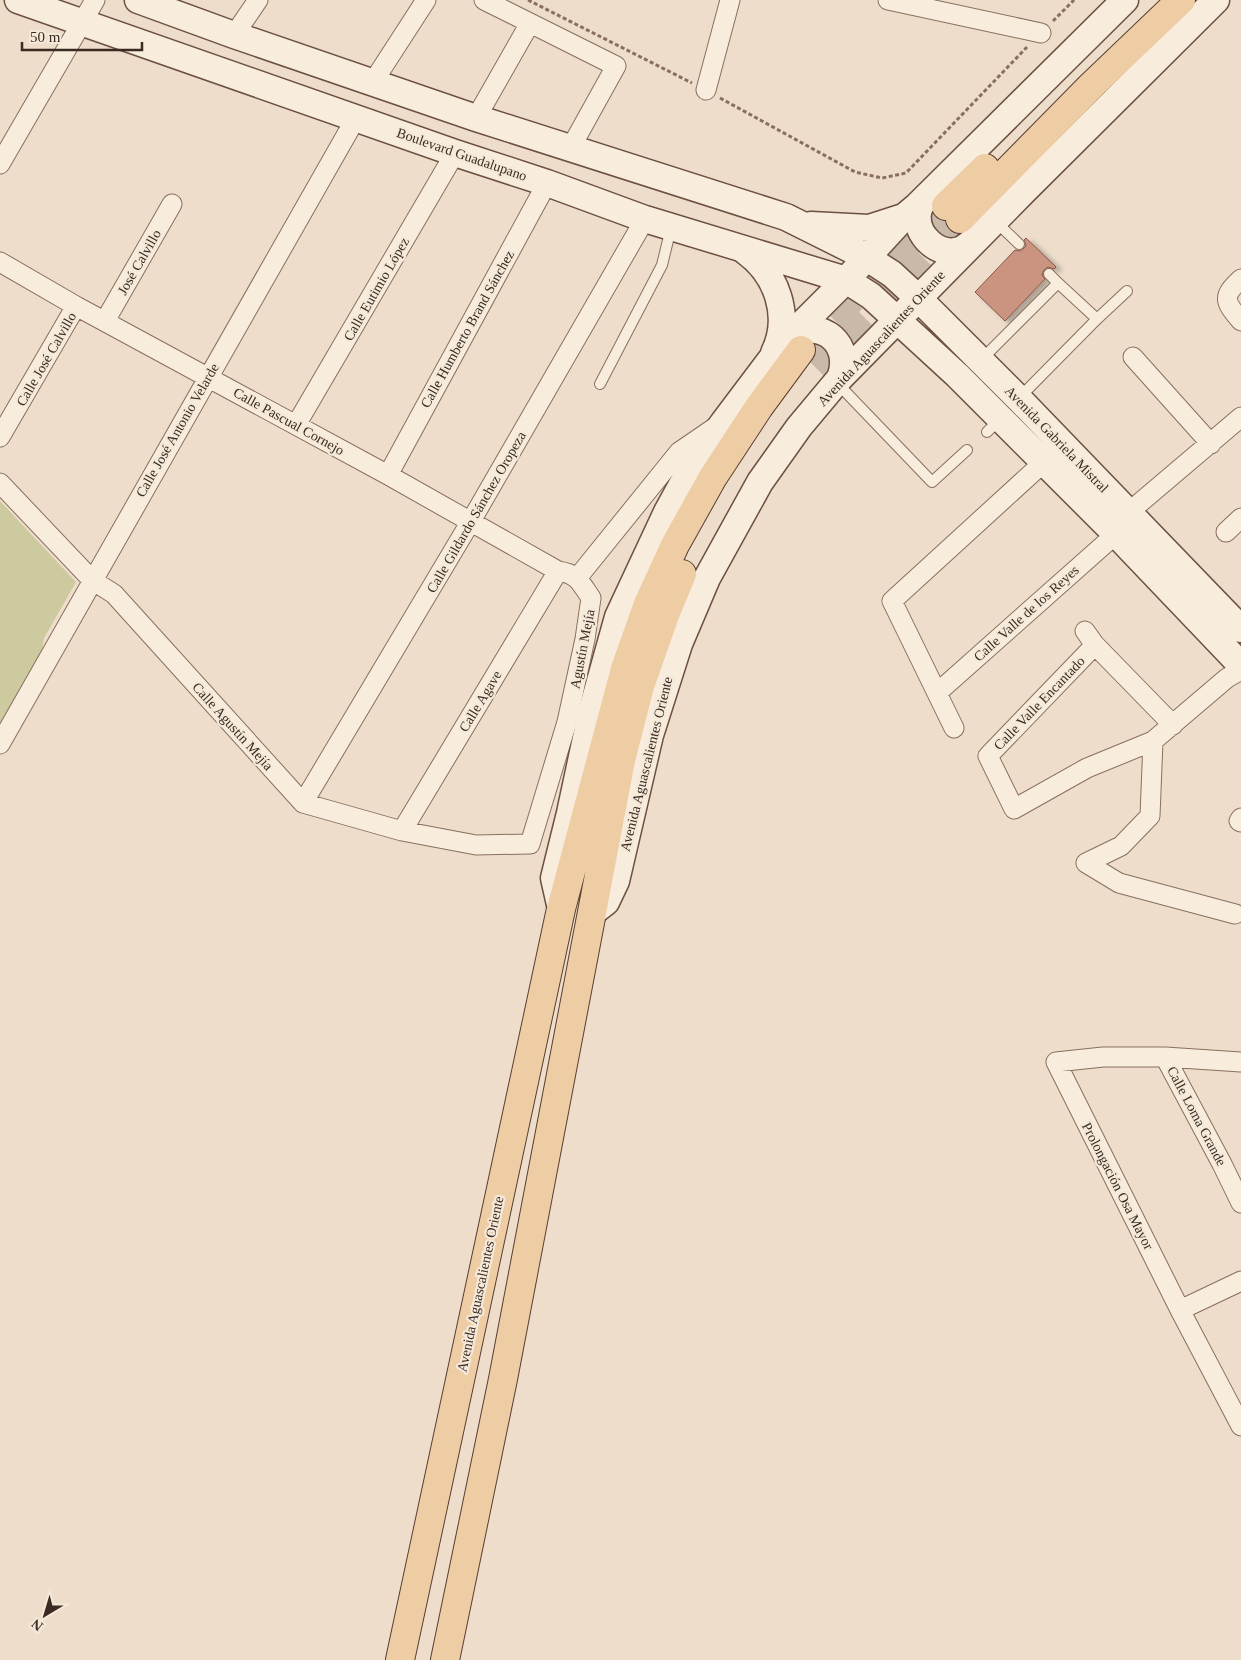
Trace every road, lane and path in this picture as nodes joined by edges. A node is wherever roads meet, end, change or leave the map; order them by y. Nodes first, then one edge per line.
1 (18, 0) edge
2 (95, 0) edge
3 (138, 0) edge
4 (258, 0) edge
5 (426, 0) edge
6 (484, 0) edge
7 (730, 0) edge
8 (888, 0) edge
9 (1074, 0) edge
10 (1124, 0) edge
11 (1155, 0) edge
12 (1181, 0) edge
13 (1216, 0) edge
14 (82, 23) junction
15 (530, 23) junction
16 (1041, 33) junction
17 (234, 35) junction
18 (373, 82) junction
19 (706, 90) dead end
20 (356, 118) junction
21 (476, 118) junction
22 (570, 149) junction
23 (455, 153) junction
24 (0, 164) edge
25 (882, 178) dead end
26 (547, 183) junction
27 (172, 204) dead end
28 (952, 215) junction
29 (904, 217) junction
30 (645, 219) junction
31 (994, 220) junction
32 (801, 224) junction
33 (672, 227) junction
34 (1019, 244) dead end
35 (735, 246) junction
36 (866, 257) junction
37 (0, 262) edge
38 (1049, 274) dead end
39 (1241, 279) edge
40 (846, 280) junction
41 (1058, 283) junction
42 (1127, 291) dead end
43 (918, 298) junction
44 (76, 306) junction
45 (1097, 319) junction
46 (897, 320) junction
47 (105, 321) junction
48 (1241, 321) edge
49 (802, 350) junction
50 (1133, 357) dead end
51 (980, 361) junction
52 (769, 362) junction
53 (208, 377) junction
54 (838, 380) junction
55 (600, 384) dead end
56 (1018, 399) junction
57 (1241, 417) edge
58 (723, 422) junction
59 (296, 425) junction
60 (0, 437) edge
61 (1211, 444) junction
62 (967, 450) dead end
63 (1043, 463) junction
64 (388, 475) junction
65 (0, 483) edge
66 (1129, 512) junction
67 (1241, 518) edge
68 (471, 522) junction
69 (1226, 532) dead end
70 (1116, 534) junction
71 (558, 571) junction
72 (578, 577) junction
73 (92, 580) junction
74 (1241, 629) edge
75 (1241, 665) edge
76 (1241, 670) edge
77 (937, 693) junction
78 (1173, 725) junction
79 (954, 728) dead end
80 (1153, 741) junction
81 (0, 744) edge
82 (303, 803) junction
83 (402, 831) junction
84 (561, 909) junction
85 (593, 912) junction
86 (1235, 914) dead end
87 (1165, 1057) junction
88 (1241, 1062) edge
89 (1232, 1165) edge
90 (1241, 1203) edge
91 (1241, 1281) edge
92 (1180, 1310) junction
93 (1241, 1426) edge
94 (400, 1660) edge
95 (445, 1660) edge

1 - 14 main road, Boulevard Guadalupano
2 - 14 street
3 - 17 main road
4 - 17 street
5 - 18 street
6 - 15 street
7 - 19 street
8 - 16 street
9 - 16 path
10 - 28 main road, Avenida Aguascalientes Oriente
11 - 28 main road, Avenida Aguascalientes Oriente
12 - 28 main road, Avenida Aguascalientes Oriente
13 - 31 main road, Avenida Aguascalientes Oriente
14 - 20 main road, Boulevard Guadalupano
14 - 24 street
15 - 21 street
15 - 22 street
16 - 25 path
17 - 18 main road
18 - 21 main road
20 - 23 main road, Boulevard Guadalupano
20 - 53 street, Calle José Antonio Velarde
21 - 22 main road
22 - 32 main road
23 - 26 main road, Boulevard Guadalupano
23 - 59 street, Calle Eutimio López
26 - 30 main road, Boulevard Guadalupano
26 - 64 street, Calle Humberto Brand Sánchez
27 - 47 street, José Calvillo
28 - 29 main road, Avenida Aguascalientes Oriente
28 - 31 main road, Avenida Aguascalientes Oriente
28 - 43 main road, Avenida Aguascalientes Oriente
29 - 32 main road
29 - 36 main road, Avenida Aguascalientes Oriente
30 - 33 main road, Boulevard Guadalupano
30 - 68 street, Calle Gildardo Sánchez Oropeza
31 - 34 lane
32 - 36 main road
33 - 35 main road, Boulevard Guadalupano
33 - 55 lane
35 - 40 main road, Boulevard Guadalupano
35 - 52 main road
36 - 40 main road, Avenida Aguascalientes Oriente
36 - 43 main road, Avenida Gabriela Mistral
37 - 44 street, Calle Pascual Cornejo
38 - 41 lane
39 - 48 street
40 - 46 main road, Boulevard Guadalupano
40 - 49 main road, Avenida Aguascalientes Oriente
41 - 45 lane
41 - 51 lane
42 - 45 lane
43 - 46 main road, Avenida Aguascalientes Oriente
43 - 51 main road, Avenida Gabriela Mistral
44 - 47 street, Calle Pascual Cornejo
44 - 60 street, Calle José Calvillo
45 - 56 lane
46 - 54 main road, Avenida Aguascalientes Oriente
46 - 63 main road, Avenida Gabriela Mistral
47 - 53 street, Calle Pascual Cornejo
49 - 52 main road, Avenida Aguascalientes Oriente
49 - 54 main road
49 - 84 main road, Avenida Aguascalientes Oriente
49 - 85 main road, Avenida Aguascalientes Oriente
50 - 61 street
51 - 56 main road, Avenida Gabriela Mistral
52 - 58 main road, Avenida Aguascalientes Oriente
53 - 59 street, Calle Pascual Cornejo
53 - 73 street, Calle José Antonio Velarde
54 - 62 lane
54 - 85 main road, Avenida Aguascalientes Oriente
56 - 66 main road, Avenida Gabriela Mistral
57 - 61 street
58 - 72 street
58 - 84 main road, Avenida Aguascalientes Oriente
59 - 64 street, Calle Pascual Cornejo
61 - 66 street
63 - 70 main road, Avenida Gabriela Mistral
63 - 77 street
64 - 68 street, Calle Pascual Cornejo
65 - 73 street, Calle Agustín Mejía
66 - 74 main road, Avenida Gabriela Mistral
67 - 69 street
68 - 71 street, Calle Pascual Cornejo
68 - 82 street, Calle Gildardo Sánchez Oropeza
70 - 75 main road, Avenida Gabriela Mistral
70 - 77 street, Calle Valle de los Reyes
71 - 72 street, Calle Pascual Cornejo
71 - 83 street, Calle Agave
72 - 83 street, Agustín Mejía
73 - 81 street, Calle José Antonio Velarde
73 - 82 street, Calle Agustín Mejía
76 - 78 street
77 - 79 street
78 - 80 street
78 - 80 street, Calle Valle Encantado
80 - 86 street
82 - 83 street
84 - 94 main road, Avenida Aguascalientes Oriente
85 - 95 main road, Avenida Aguascalientes Oriente
87 - 88 street
87 - 89 street, Calle Loma Grande
87 - 92 street, Prolongación Osa Mayor
89 - 90 street, Calle Loma Grande
91 - 92 street
92 - 93 street, Prolongación Osa Mayor

